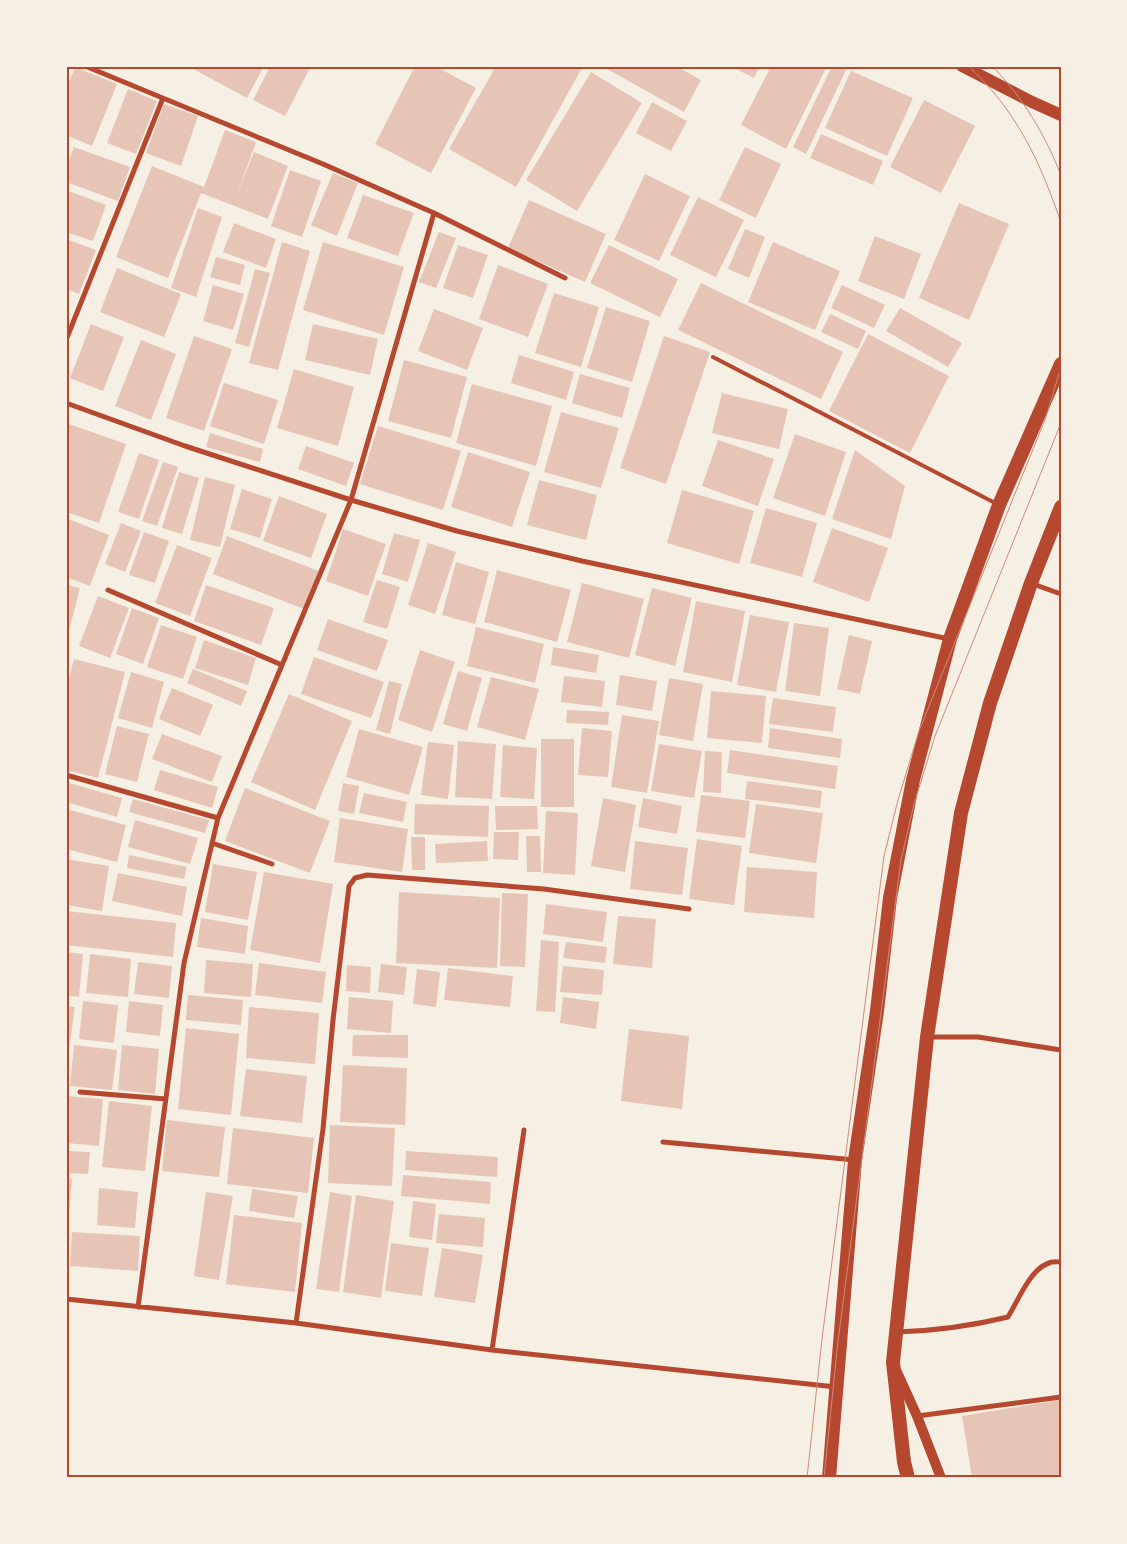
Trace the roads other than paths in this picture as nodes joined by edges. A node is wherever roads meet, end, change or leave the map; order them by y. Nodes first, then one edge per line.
1 (85, 66) edge
2 (962, 66) edge
3 (163, 98) junction
4 (1061, 115) edge
5 (434, 213) junction
6 (564, 278) dead end
7 (66, 340) edge
8 (713, 357) dead end
9 (1061, 364) edge
10 (66, 404) edge
11 (351, 500) junction
12 (999, 505) junction
13 (1061, 507) edge
14 (1031, 583) junction
15 (108, 590) dead end
16 (1061, 594) edge
17 (950, 639) junction
18 (282, 665) junction
19 (66, 775) edge
20 (218, 818) junction
21 (212, 843) junction
22 (272, 864) dead end
23 (689, 909) dead end
24 (927, 1037) junction
25 (1061, 1050) edge
26 (80, 1092) dead end
27 (166, 1099) junction
28 (524, 1130) dead end
29 (663, 1142) dead end
30 (855, 1160) junction
31 (1061, 1262) edge
32 (66, 1299) edge
33 (138, 1307) junction
34 (296, 1324) junction
35 (896, 1332) junction
36 (492, 1350) junction
37 (893, 1362) junction
38 (837, 1387) junction
39 (1061, 1397) edge
40 (917, 1416) junction
41 (829, 1478) edge
42 (908, 1478) edge
43 (941, 1478) edge

1 - 3 street
2 - 4 main road
3 - 5 street
3 - 7 street
5 - 6 street
5 - 11 street
8 - 12 lane
9 - 12 highway
10 - 11 street
11 - 17 street
11 - 18 street
12 - 17 highway
13 - 14 highway
14 - 16 street
14 - 24 highway
15 - 18 street
17 - 30 highway
18 - 20 street
19 - 20 street
20 - 21 street
21 - 22 street
21 - 27 street
23 - 34 street
24 - 25 street
24 - 35 highway
26 - 27 street
27 - 33 street
28 - 36 street
29 - 30 street
30 - 38 highway
31 - 35 street
32 - 33 street
33 - 34 street
34 - 36 street
35 - 37 highway
36 - 38 street
37 - 40 main road
37 - 42 highway
38 - 41 highway
39 - 40 street
40 - 43 main road

